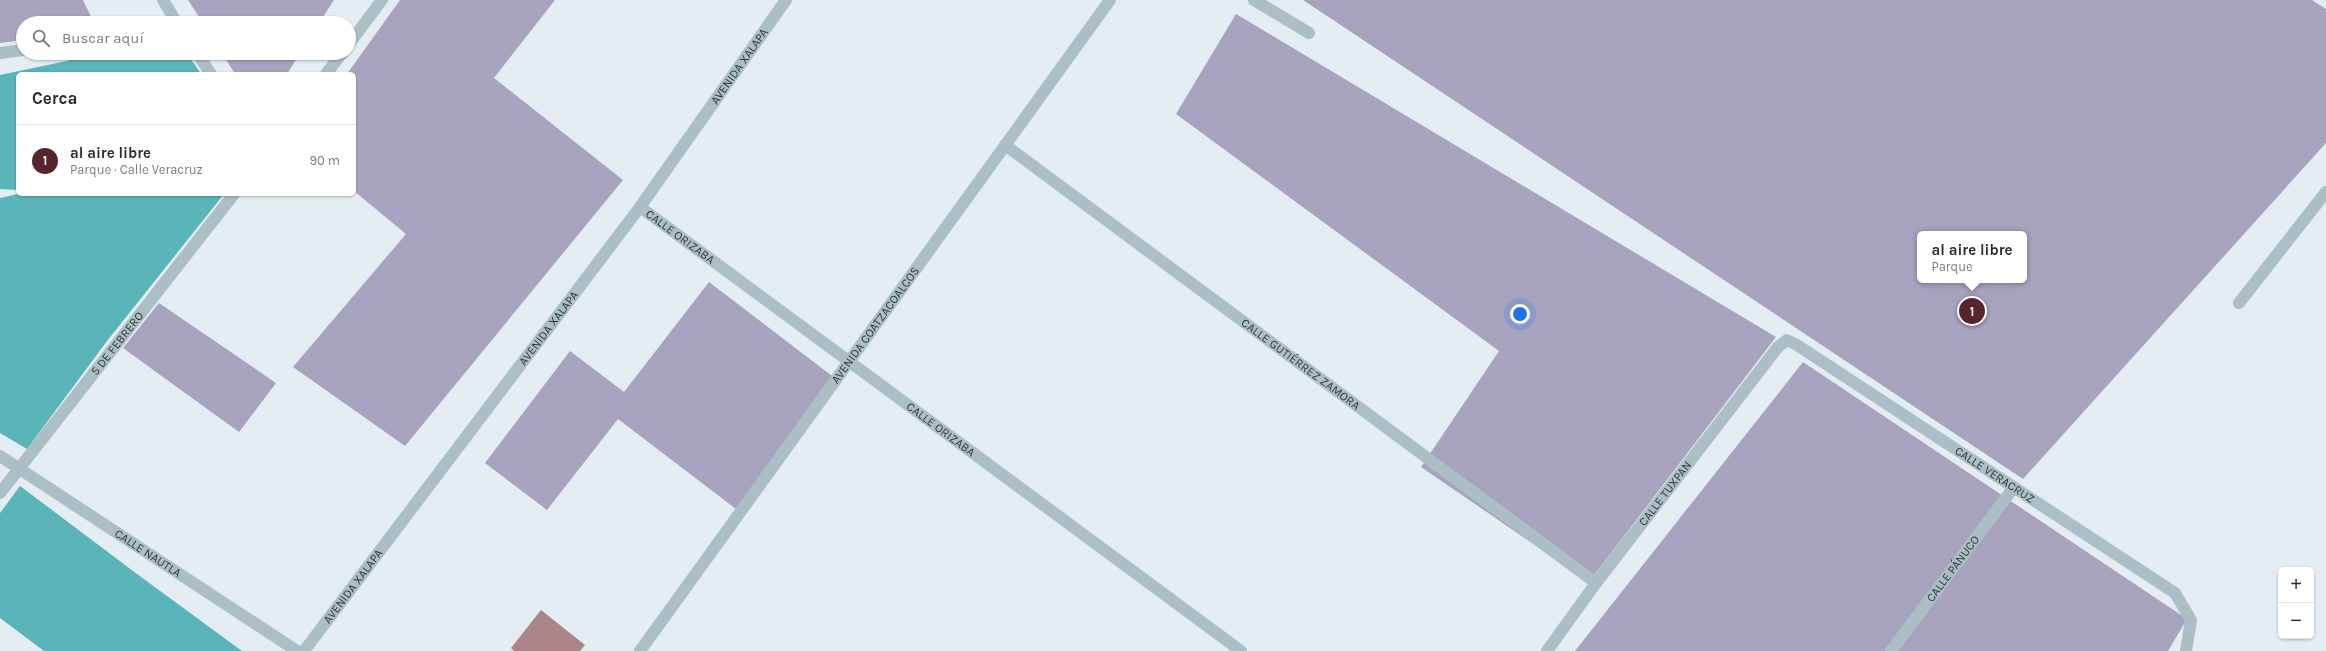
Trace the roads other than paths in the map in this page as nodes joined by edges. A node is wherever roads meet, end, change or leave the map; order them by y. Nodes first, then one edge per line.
1 (163, 0) edge
2 (382, 0) edge
3 (786, 0) edge
4 (1110, 0) edge
5 (1254, 0) edge
6 (173, 16) edge
7 (1309, 33) dead end
8 (356, 35) edge
9 (16, 51) edge
10 (0, 53) edge
11 (201, 60) edge
12 (337, 60) edge
13 (209, 72) edge
14 (328, 72) edge
15 (1006, 145) junction
16 (2326, 192) edge
17 (232, 196) edge
18 (640, 207) junction
19 (2239, 303) dead end
20 (1787, 340) joint
21 (849, 361) junction
22 (0, 456) edge
23 (19, 468) junction
24 (2014, 487) junction
25 (0, 493) edge
26 (1596, 583) junction
27 (297, 651) edge
28 (304, 651) edge
29 (640, 651) edge
30 (1241, 651) edge
31 (1547, 651) edge
32 (1892, 651) edge
33 (2186, 651) edge

1 - 6 street
2 - 8 street
3 - 18 street, AVENIDA XALAPA
4 - 15 street, AVENIDA COATZACOALCOS
5 - 7 street
9 - 10 street
11 - 13 street
12 - 14 street
15 - 21 street, AVENIDA COATZACOALCOS
15 - 26 street, CALLE GUTIÉRREZ ZAMORA
16 - 19 street
17 - 23 street, 5 DE FEBRERO
18 - 21 street, CALLE ORIZABA
18 - 28 street, AVENIDA XALAPA
20 - 24 street, CALLE VERACRUZ
20 - 26 street, CALLE TUXPAN
21 - 29 street, AVENIDA COATZACOALCOS
21 - 30 street, CALLE ORIZABA
22 - 23 street, CALLE NAUTLA
23 - 25 street, 5 DE FEBRERO
23 - 27 street, CALLE NAUTLA
24 - 32 street, CALLE PÁNUCO
24 - 33 street, CALLE VERACRUZ
26 - 31 street, CALLE TUXPAN

